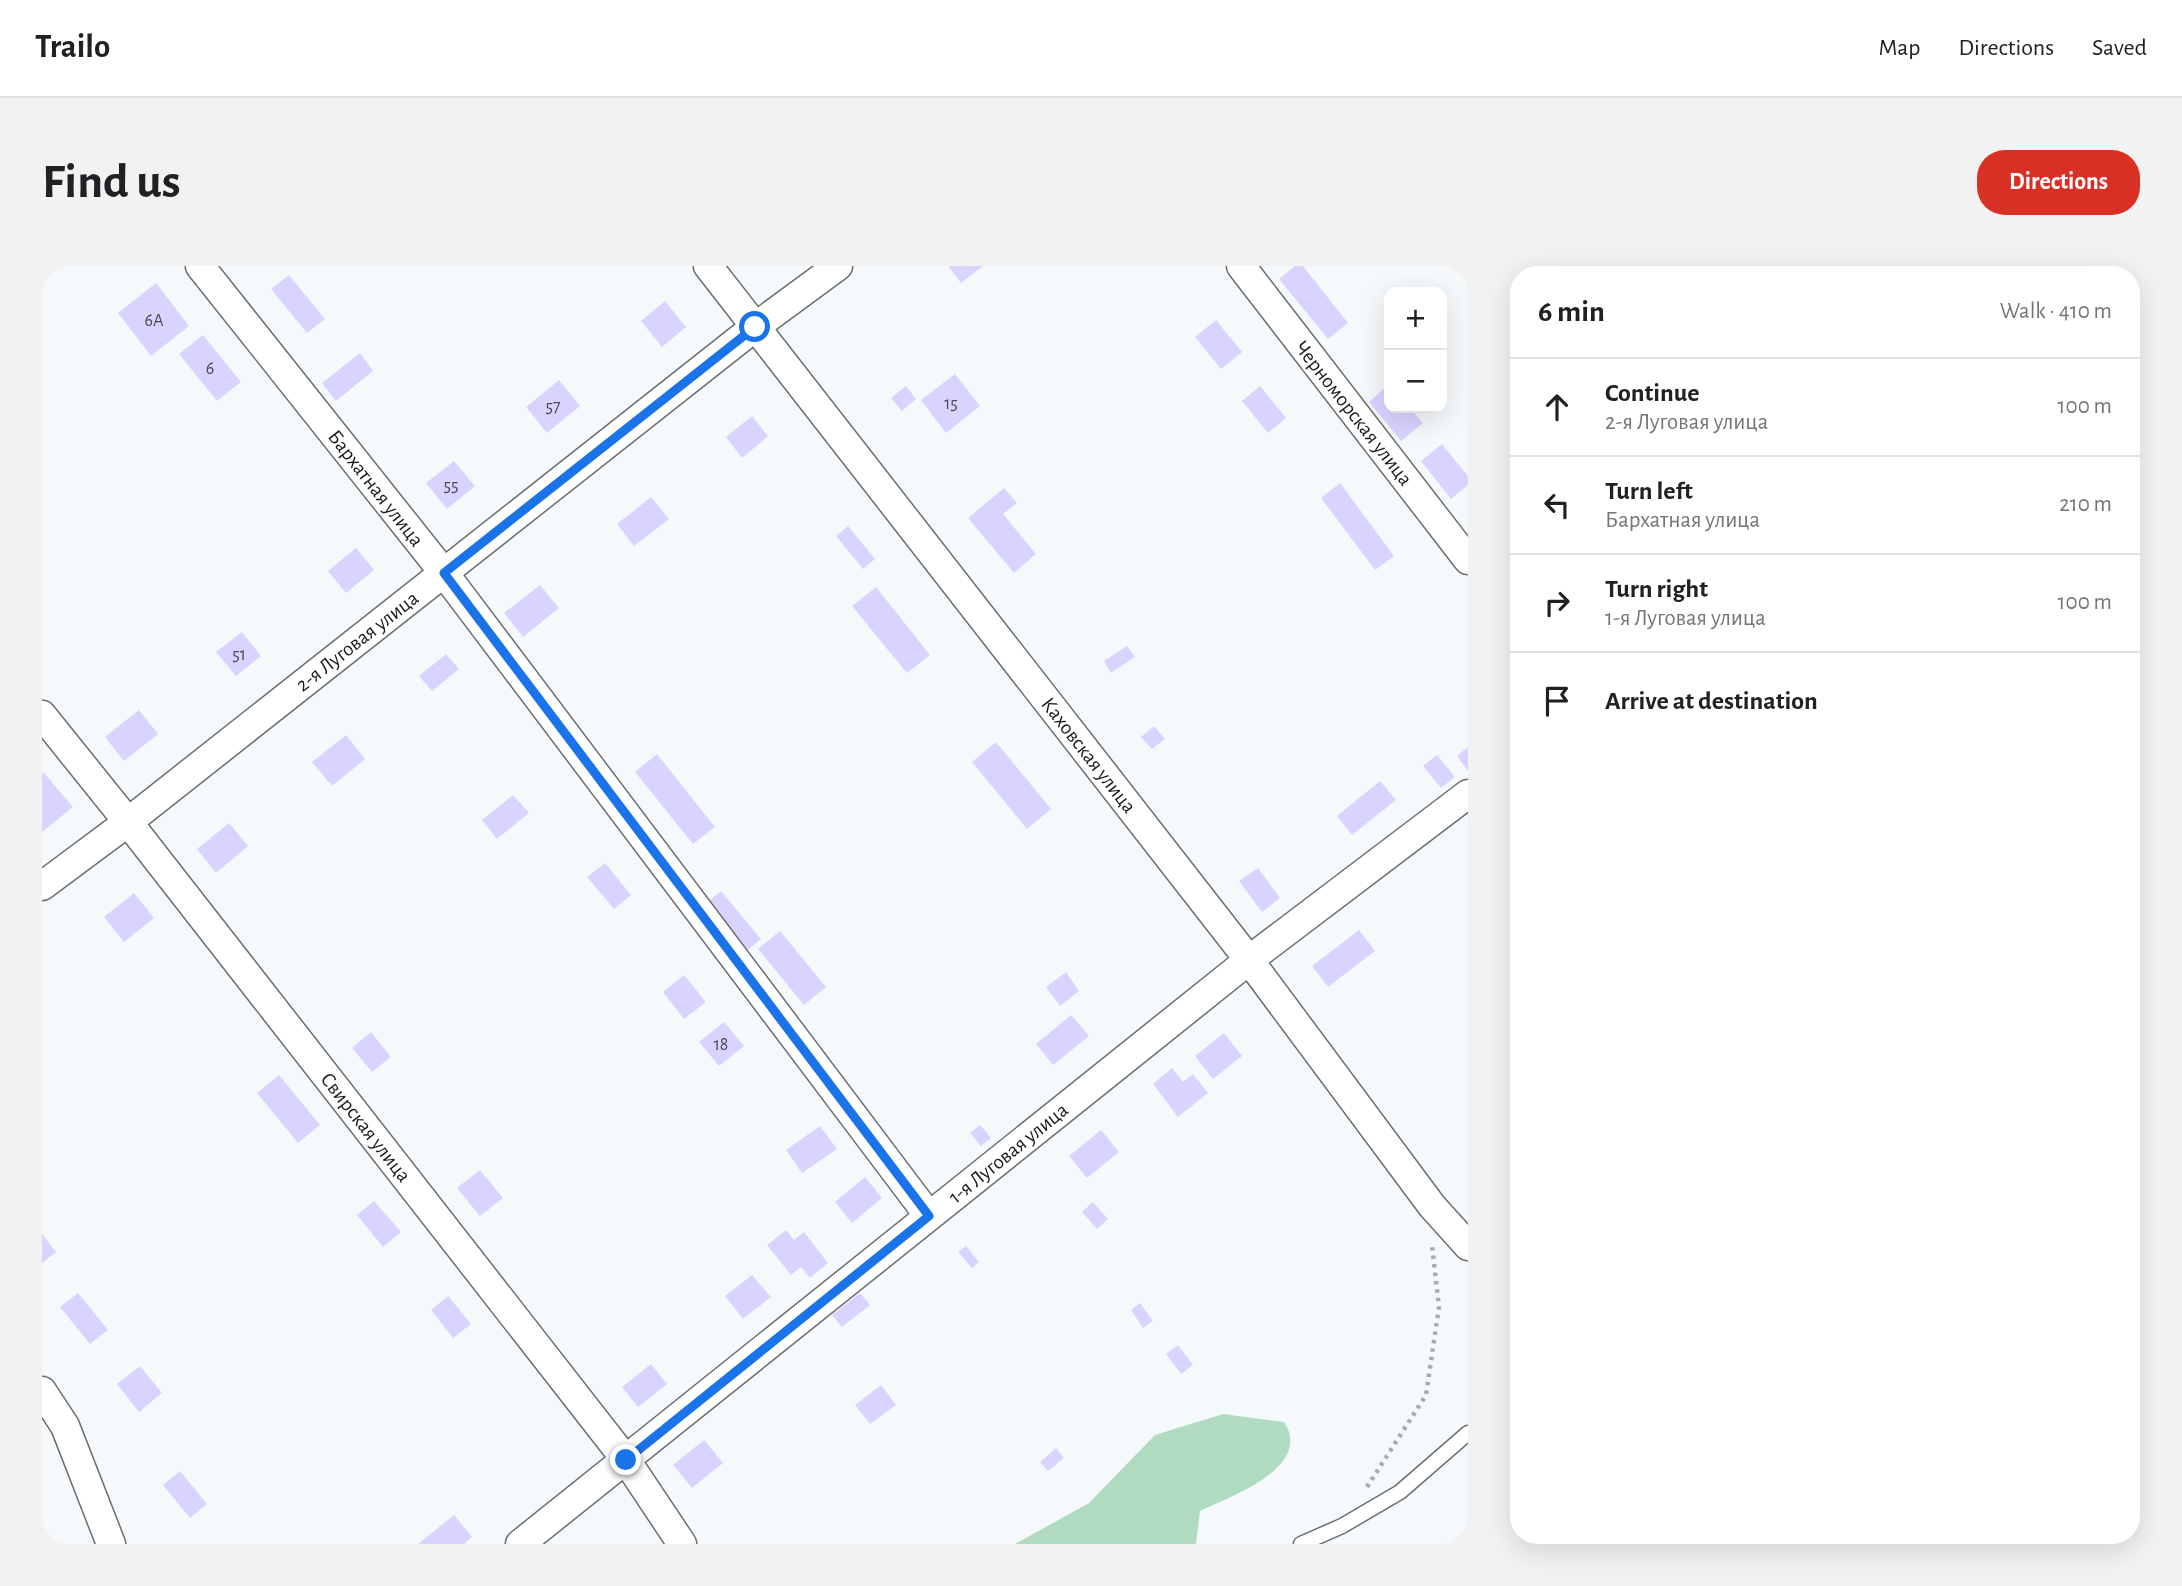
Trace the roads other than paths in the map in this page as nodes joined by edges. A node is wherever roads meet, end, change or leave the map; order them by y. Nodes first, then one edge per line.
1 (200, 266) edge
2 (708, 266) edge
3 (838, 266) edge
4 (1241, 266) edge
5 (755, 327) junction
6 (1468, 560) edge
7 (444, 573) junction
8 (42, 715) edge
9 (1468, 794) edge
10 (128, 822) junction
11 (42, 886) edge
12 (1249, 960) junction
13 (929, 1216) junction
14 (1468, 1247) edge
15 (42, 1391) edge
16 (1468, 1433) edge
17 (626, 1460) junction
18 (111, 1544) edge
19 (520, 1544) edge
20 (682, 1544) edge
21 (1301, 1544) edge

1 - 7 street, Бархатная улица
2 - 5 street, Каховская улица
3 - 5 street, 2-я Луговая улица
4 - 6 street, Черноморская улица
5 - 7 street, 2-я Луговая улица
5 - 12 street, Каховская улица
7 - 10 street, 2-я Луговая улица
7 - 13 street, Бархатная улица
8 - 10 street, Свирская улица
9 - 12 street, 1-я Луговая улица
10 - 11 street, 2-я Луговая улица
10 - 17 street, Свирская улица
12 - 13 street, 1-я Луговая улица
12 - 14 street, Каховская улица
13 - 17 street, 1-я Луговая улица
15 - 18 street
16 - 21 lane
17 - 19 street, 1-я Луговая улица
17 - 20 street, Свирская улица

